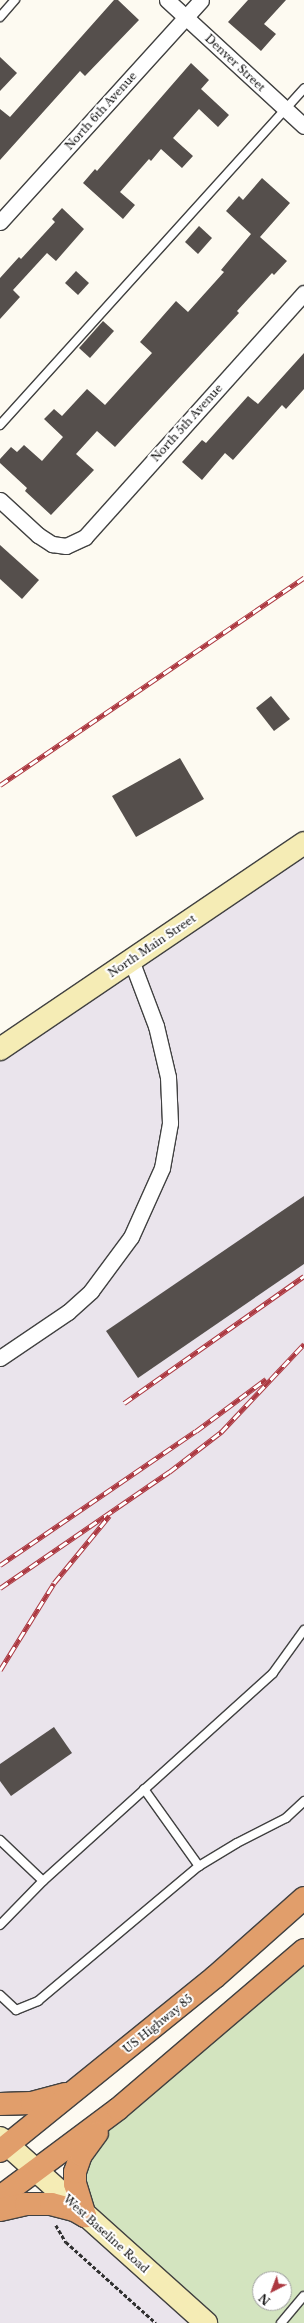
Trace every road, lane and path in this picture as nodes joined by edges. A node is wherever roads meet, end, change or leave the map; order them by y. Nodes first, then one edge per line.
1 (16, 0) edge
2 (167, 0) edge
3 (201, 0) edge
4 (0, 17) edge
5 (186, 17) junction
6 (304, 88) edge
7 (285, 109) junction
8 (304, 126) edge
9 (0, 222) edge
10 (304, 293) edge
11 (0, 425) edge
12 (0, 500) edge
13 (304, 842) edge
14 (130, 960) junction
15 (0, 1049) edge
16 (0, 1358) edge
17 (304, 1630) edge
18 (144, 1789) junction
19 (304, 1801) edge
20 (0, 1840) edge
21 (199, 1866) junction
22 (43, 1881) junction
23 (304, 1898) edge
24 (0, 1925) edge
25 (304, 1950) edge
26 (0, 1995) edge
27 (77, 2091) junction
28 (0, 2104) edge
29 (118, 2109) junction
30 (2, 2145) edge
31 (36, 2171) junction
32 (0, 2197) edge
33 (51, 2204) junction
34 (0, 2210) edge
35 (85, 2216) junction
36 (304, 2296) edge
37 (156, 2323) edge
38 (206, 2323) edge
39 (281, 2323) edge

1 - 4 lane
2 - 5 street, Denver Street
3 - 5 street, North 6th Avenue
5 - 7 street, Denver Street
5 - 9 street, North 6th Avenue
6 - 7 lane
7 - 8 street, Denver Street
7 - 11 lane
10 - 12 street, North 5th Avenue
13 - 14 street, North Main Street
14 - 15 street, North Main Street
14 - 16 street
17 - 18 lane
18 - 21 lane
18 - 22 lane
19 - 21 lane
20 - 22 lane
21 - 26 lane
22 - 24 lane
23 - 27 highway, US Highway 85
25 - 29 highway
27 - 28 highway
27 - 30 highway, US Highway 85
29 - 31 highway
29 - 35 highway
30 - 31 street, West Baseline Road
31 - 32 highway
31 - 35 street, West Baseline Road
33 - 34 highway
33 - 35 highway
33 - 37 path
35 - 38 street, West Baseline Road
36 - 39 lane

